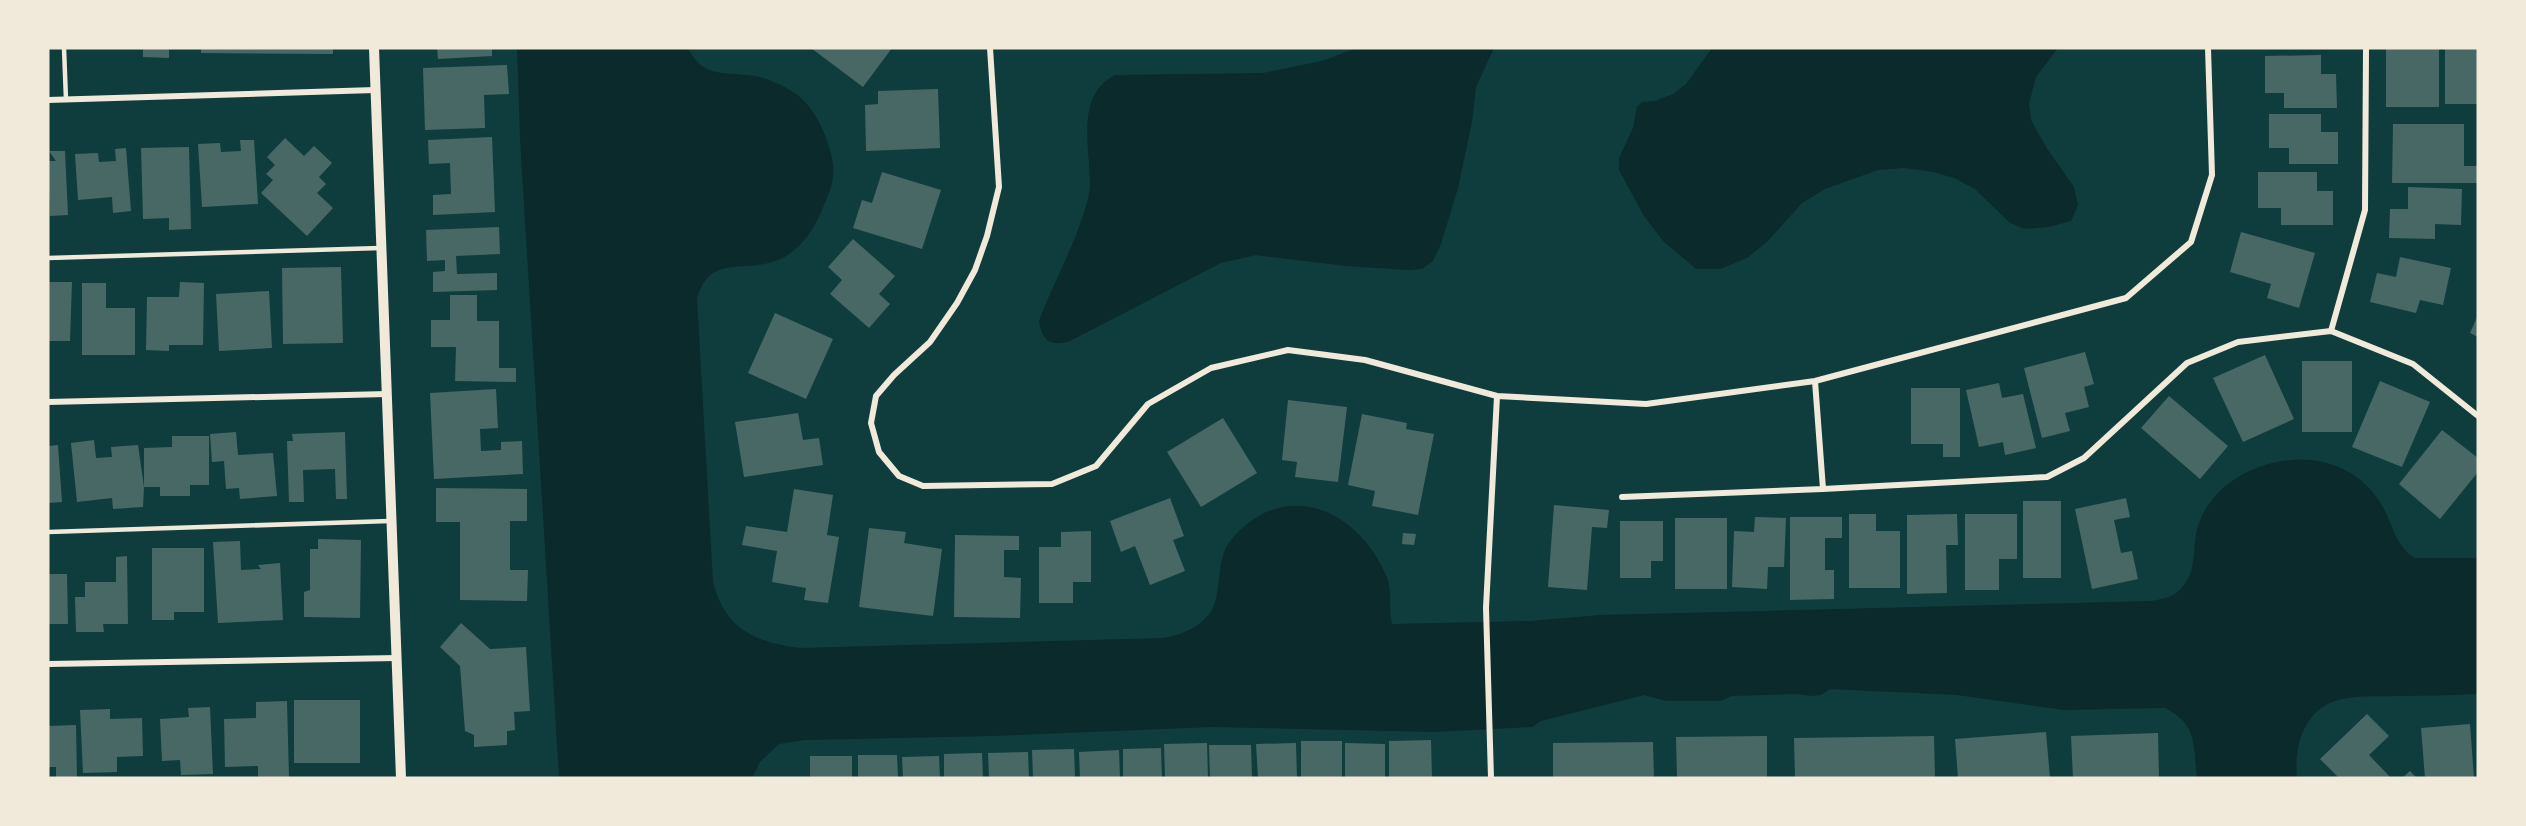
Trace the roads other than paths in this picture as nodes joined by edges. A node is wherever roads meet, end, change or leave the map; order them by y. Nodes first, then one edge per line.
1 (64, 48) edge
2 (374, 48) edge
3 (990, 48) edge
4 (2208, 48) edge
5 (2366, 48) edge
6 (375, 90) junction
7 (48, 100) edge
8 (66, 100) junction
9 (381, 248) junction
10 (48, 258) edge
11 (2331, 331) junction
12 (1815, 381) junction
13 (387, 394) junction
14 (1497, 396) junction
15 (48, 402) edge
16 (2478, 416) edge
17 (1823, 489) junction
18 (1622, 497) dead end
19 (392, 521) junction
20 (48, 532) edge
21 (397, 658) junction
22 (48, 664) edge
23 (401, 778) edge
24 (1491, 778) edge

1 - 8 lane
2 - 6 street
3 - 14 street
4 - 12 street
5 - 11 street
6 - 8 street
6 - 9 street
7 - 8 street
9 - 10 lane
9 - 13 street
11 - 16 street
11 - 17 street
12 - 14 street
12 - 17 street
13 - 15 street
13 - 19 street
14 - 24 street
17 - 18 street
19 - 20 lane
19 - 21 street
21 - 22 street
21 - 23 street

